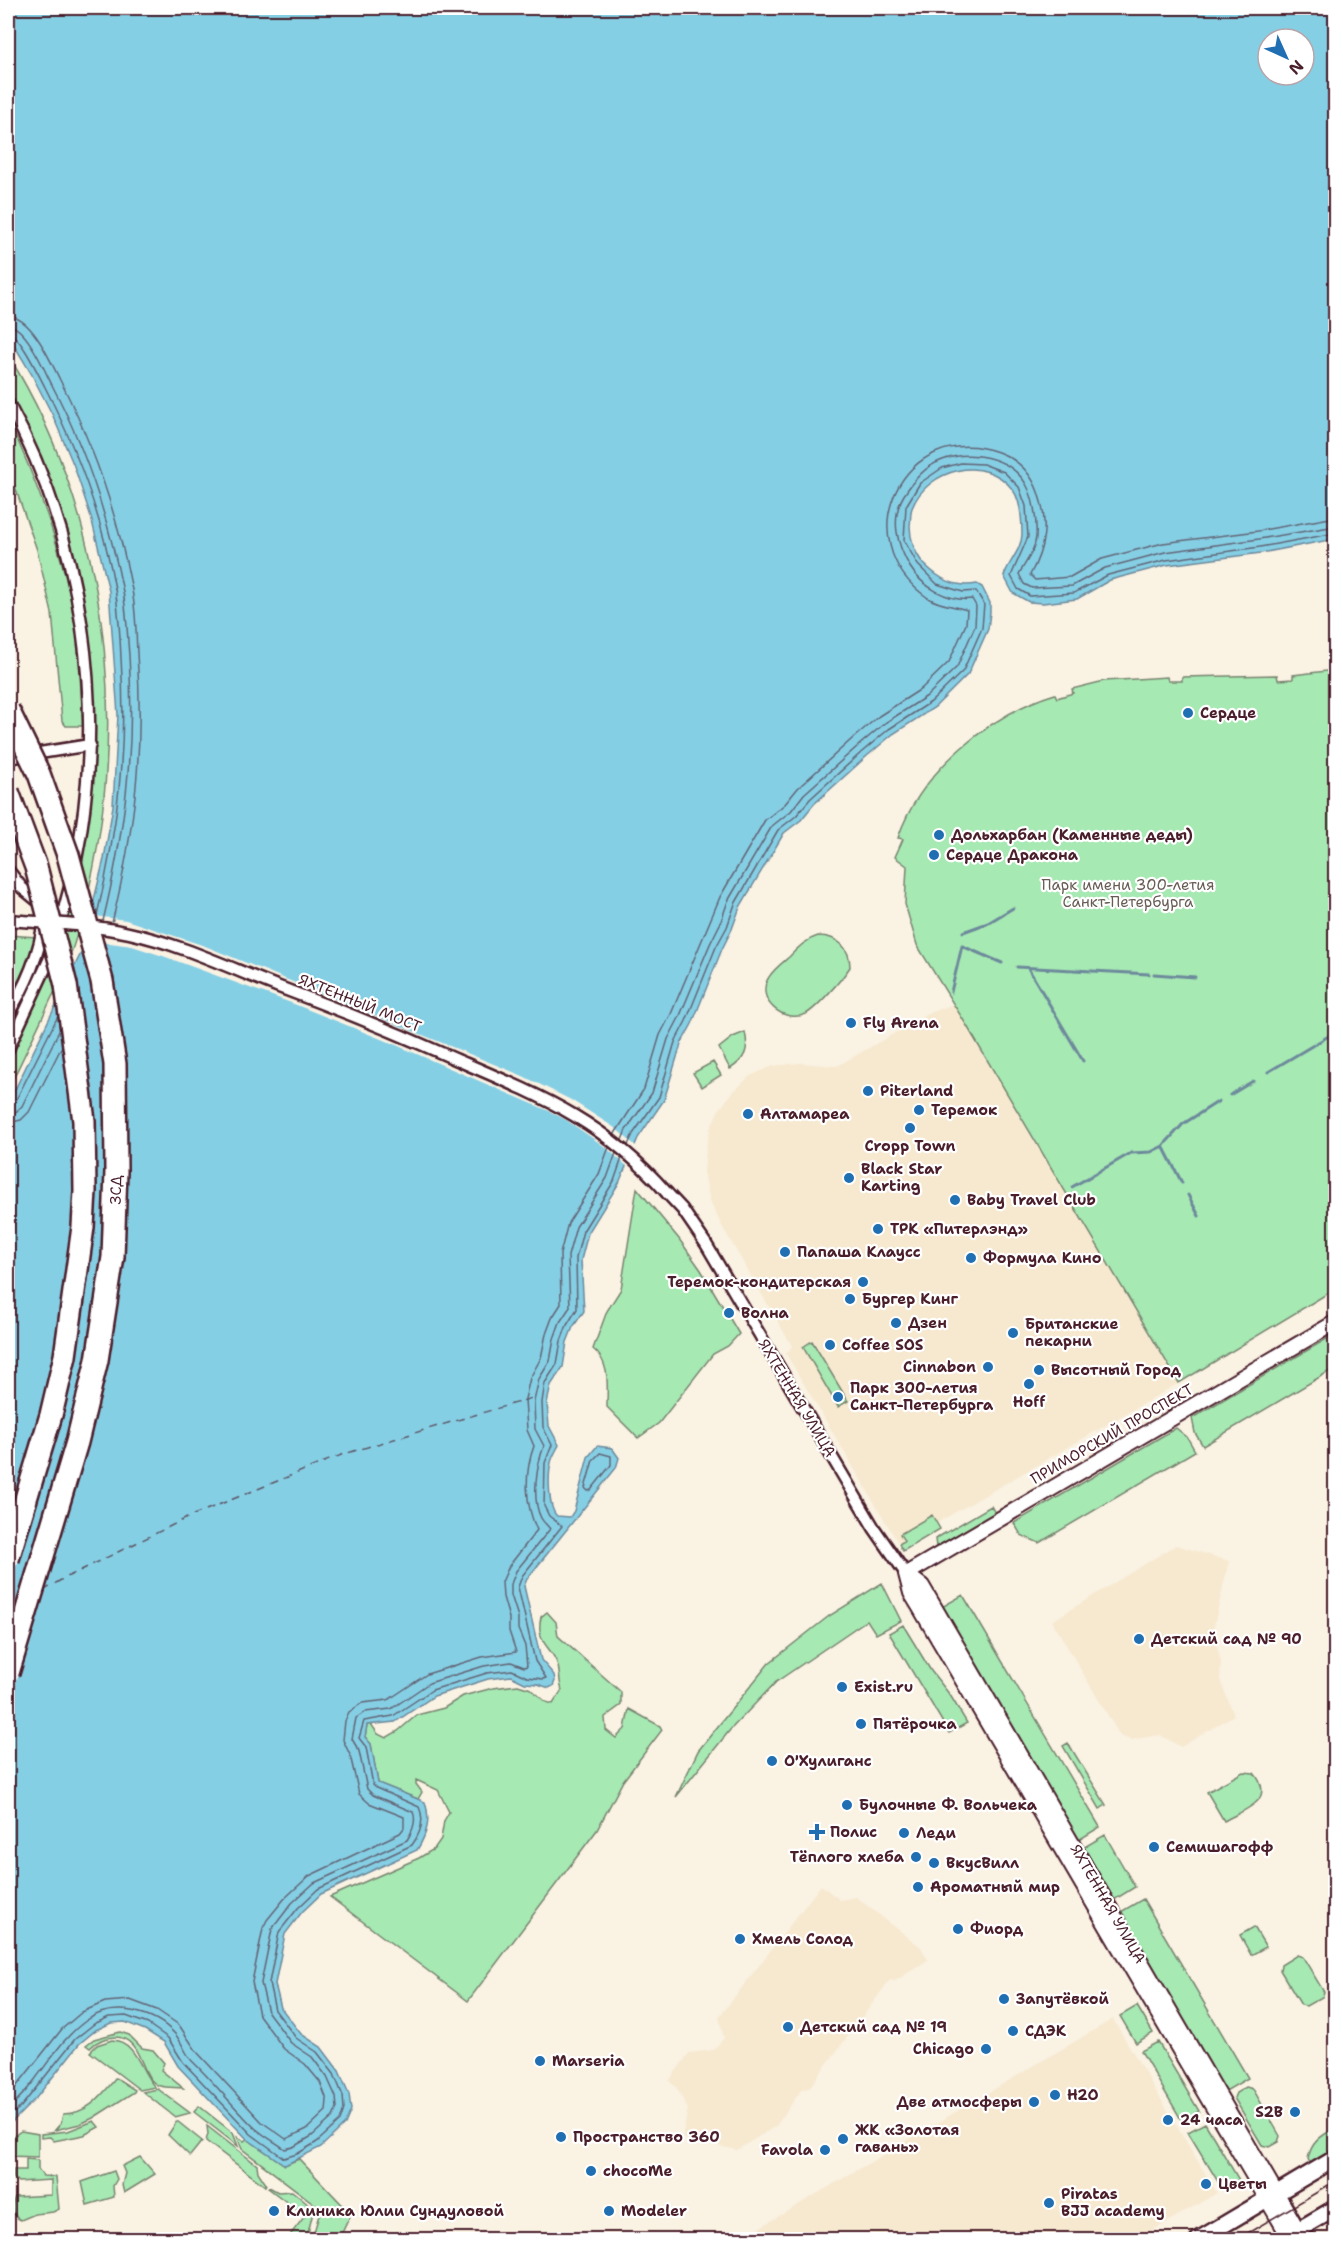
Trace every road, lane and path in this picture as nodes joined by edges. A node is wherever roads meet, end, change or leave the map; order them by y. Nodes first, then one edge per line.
1 (8, 403) edge
2 (8, 710) edge
3 (90, 745) junction
4 (8, 758) edge
5 (8, 792) edge
6 (8, 870) edge
7 (8, 920) edge
8 (8, 1013) edge
9 (8, 1050) edge
10 (668, 1193) joint
11 (1335, 1322) edge
12 (8, 1559) edge
13 (906, 1574) junction
14 (8, 1673) edge
15 (1335, 2158) edge
16 (1272, 2196) junction
17 (1335, 2208) edge
18 (1292, 2237) edge
19 (1198, 2240) edge

1 - 3 street
2 - 14 highway, ЗСД, bridge
3 - 4 street
3 - 9 street
5 - 12 highway, ЗСД, bridge
6 - 8 street
7 - 10 street, ЯХТЕННЫЙ МОСТ, bridge
10 - 13 street, ЯХТЕННАЯ УЛИЦА
11 - 13 street, ПРИМОРСКИЙ ПРОСПЕКТ
13 - 16 street, ЯХТЕННАЯ УЛИЦА
15 - 16 main road
16 - 18 main road, ЯХТЕННАЯ УЛИЦА
16 - 19 main road
17 - 18 main road

